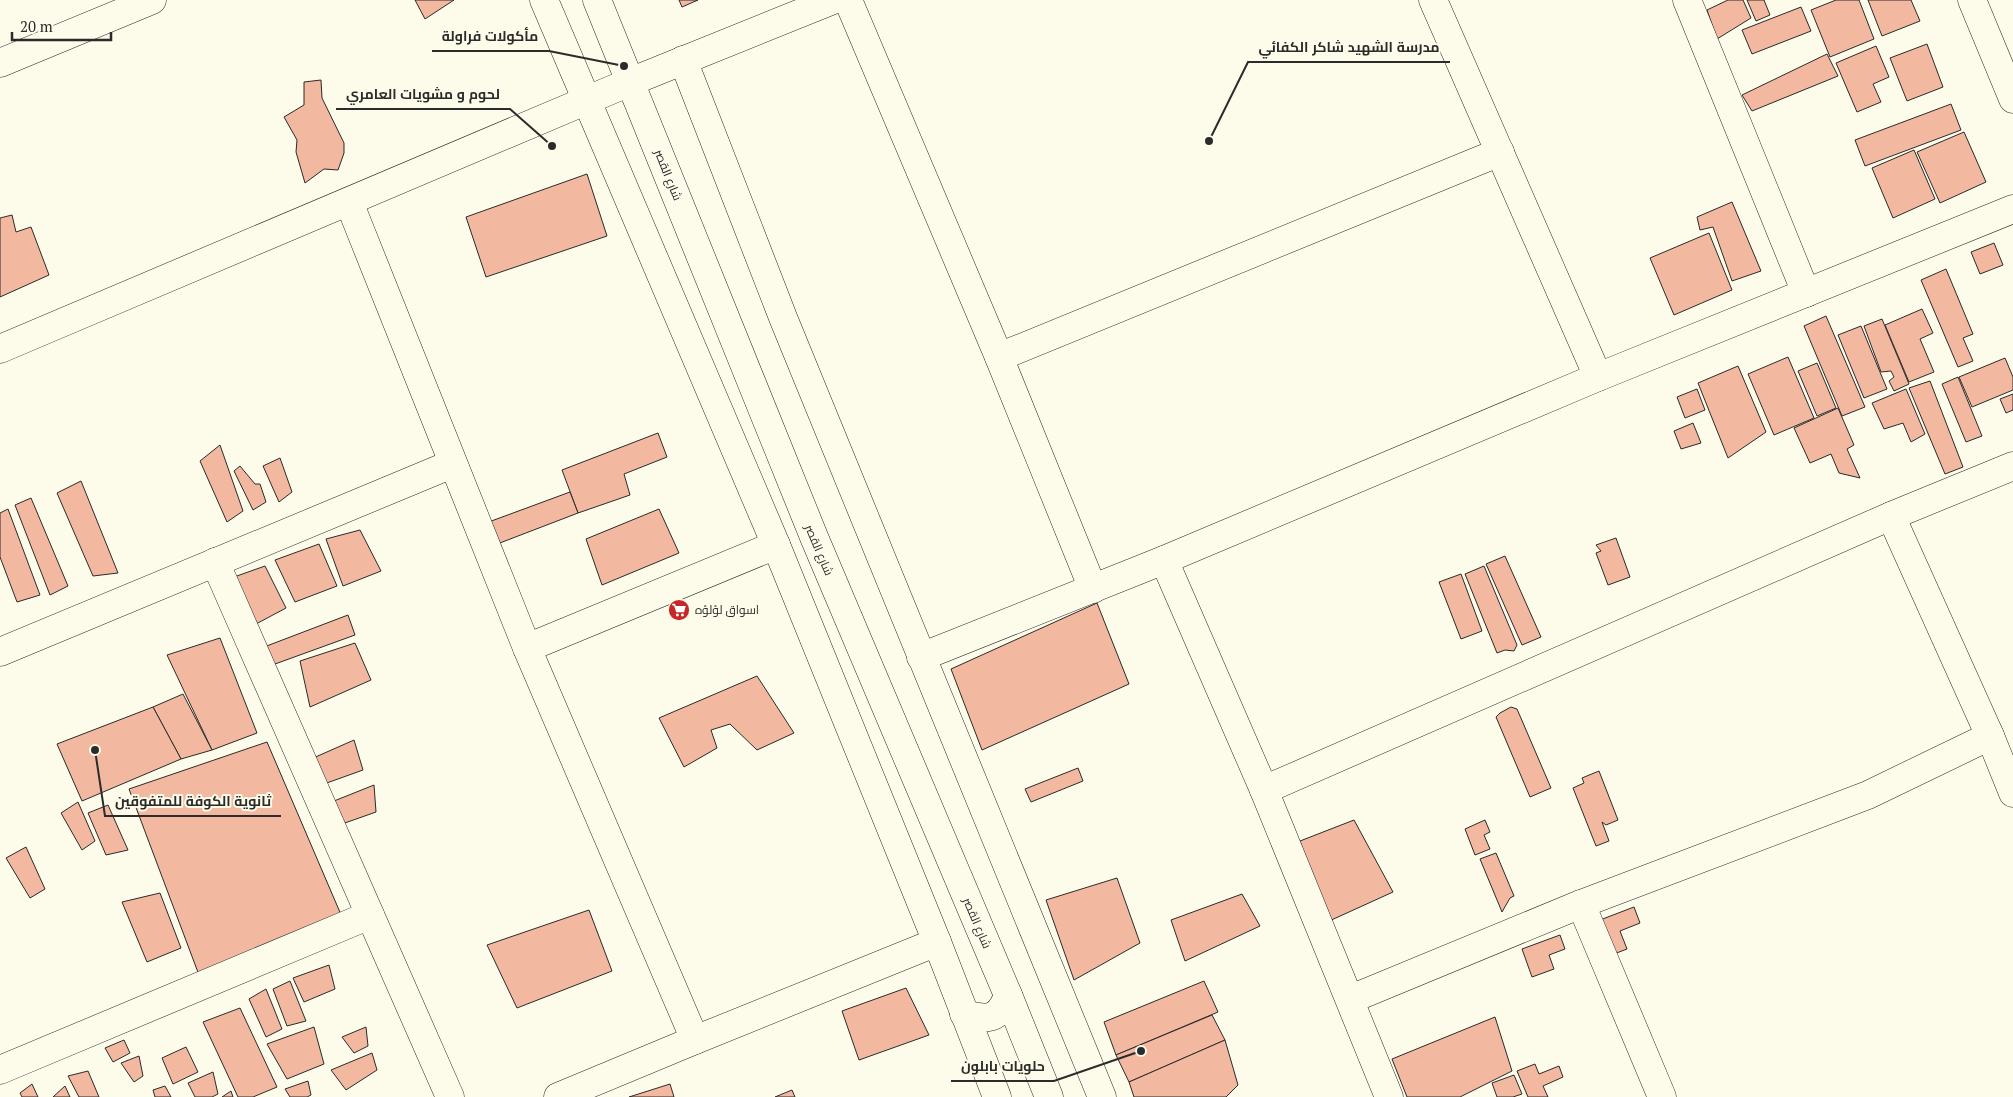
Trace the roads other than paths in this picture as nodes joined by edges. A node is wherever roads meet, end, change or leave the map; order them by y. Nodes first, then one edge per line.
1 (152, 0) edge
2 (544, 0) edge
3 (597, 0) edge
4 (833, 0) edge
5 (848, 0) edge
6 (1433, 0) edge
7 (1687, 0) edge
8 (1972, 0) edge
9 (2003, 47) edge
10 (683, 60) junction
11 (1, 61) edge
12 (630, 82) junction
13 (2013, 99) edge
14 (586, 101) junction
15 (1500, 152) junction
16 (349, 202) junction
17 (2013, 209) edge
18 (1806, 293) junction
19 (0, 349) edge
20 (999, 357) junction
21 (1598, 377) junction
22 (452, 464) junction
23 (2013, 466) edge
24 (1891, 516) junction
25 (776, 545) junction
26 (1164, 560) junction
27 (216, 562) junction
28 (1093, 589) junction
29 (526, 648) junction
30 (0, 652) edge
31 (921, 657) junction
32 (1990, 736) junction
33 (1264, 790) junction
34 (2013, 793) edge
35 (1581, 904) junction
36 (370, 915) junction
37 (937, 942) junction
38 (1008, 995) junction
39 (1351, 999) junction
40 (964, 1014) junction
41 (695, 1040) junction
42 (0, 1070) edge
43 (450, 1097) edge
44 (558, 1097) edge
45 (996, 1097) edge
46 (1049, 1097) edge
47 (1102, 1097) edge
48 (1390, 1097) edge
49 (1662, 1097) edge

1 - 11 street
2 - 14 street
3 - 12 street, شارع القصر
4 - 10 street
5 - 20 street
6 - 15 street
7 - 18 street
8 - 9 street
9 - 13 street
10 - 12 street
10 - 31 street
12 - 14 street
12 - 38 street, شارع القصر
14 - 16 street
14 - 25 street
15 - 20 street
15 - 21 street
16 - 19 street
16 - 22 street
17 - 18 street
18 - 21 street
20 - 28 street
21 - 26 street
22 - 27 street
22 - 29 street
23 - 24 street
24 - 32 street
24 - 33 street
25 - 29 street
25 - 37 street
26 - 28 street
26 - 33 street
27 - 30 street
27 - 36 street
28 - 31 street
29 - 41 street
31 - 47 street
32 - 34 street
32 - 35 street
33 - 39 street
35 - 39 street
35 - 49 street
36 - 42 street
36 - 43 street
37 - 40 street
37 - 41 street
38 - 40 street
38 - 46 street, شارع القصر
39 - 48 street
40 - 45 street
41 - 44 street

